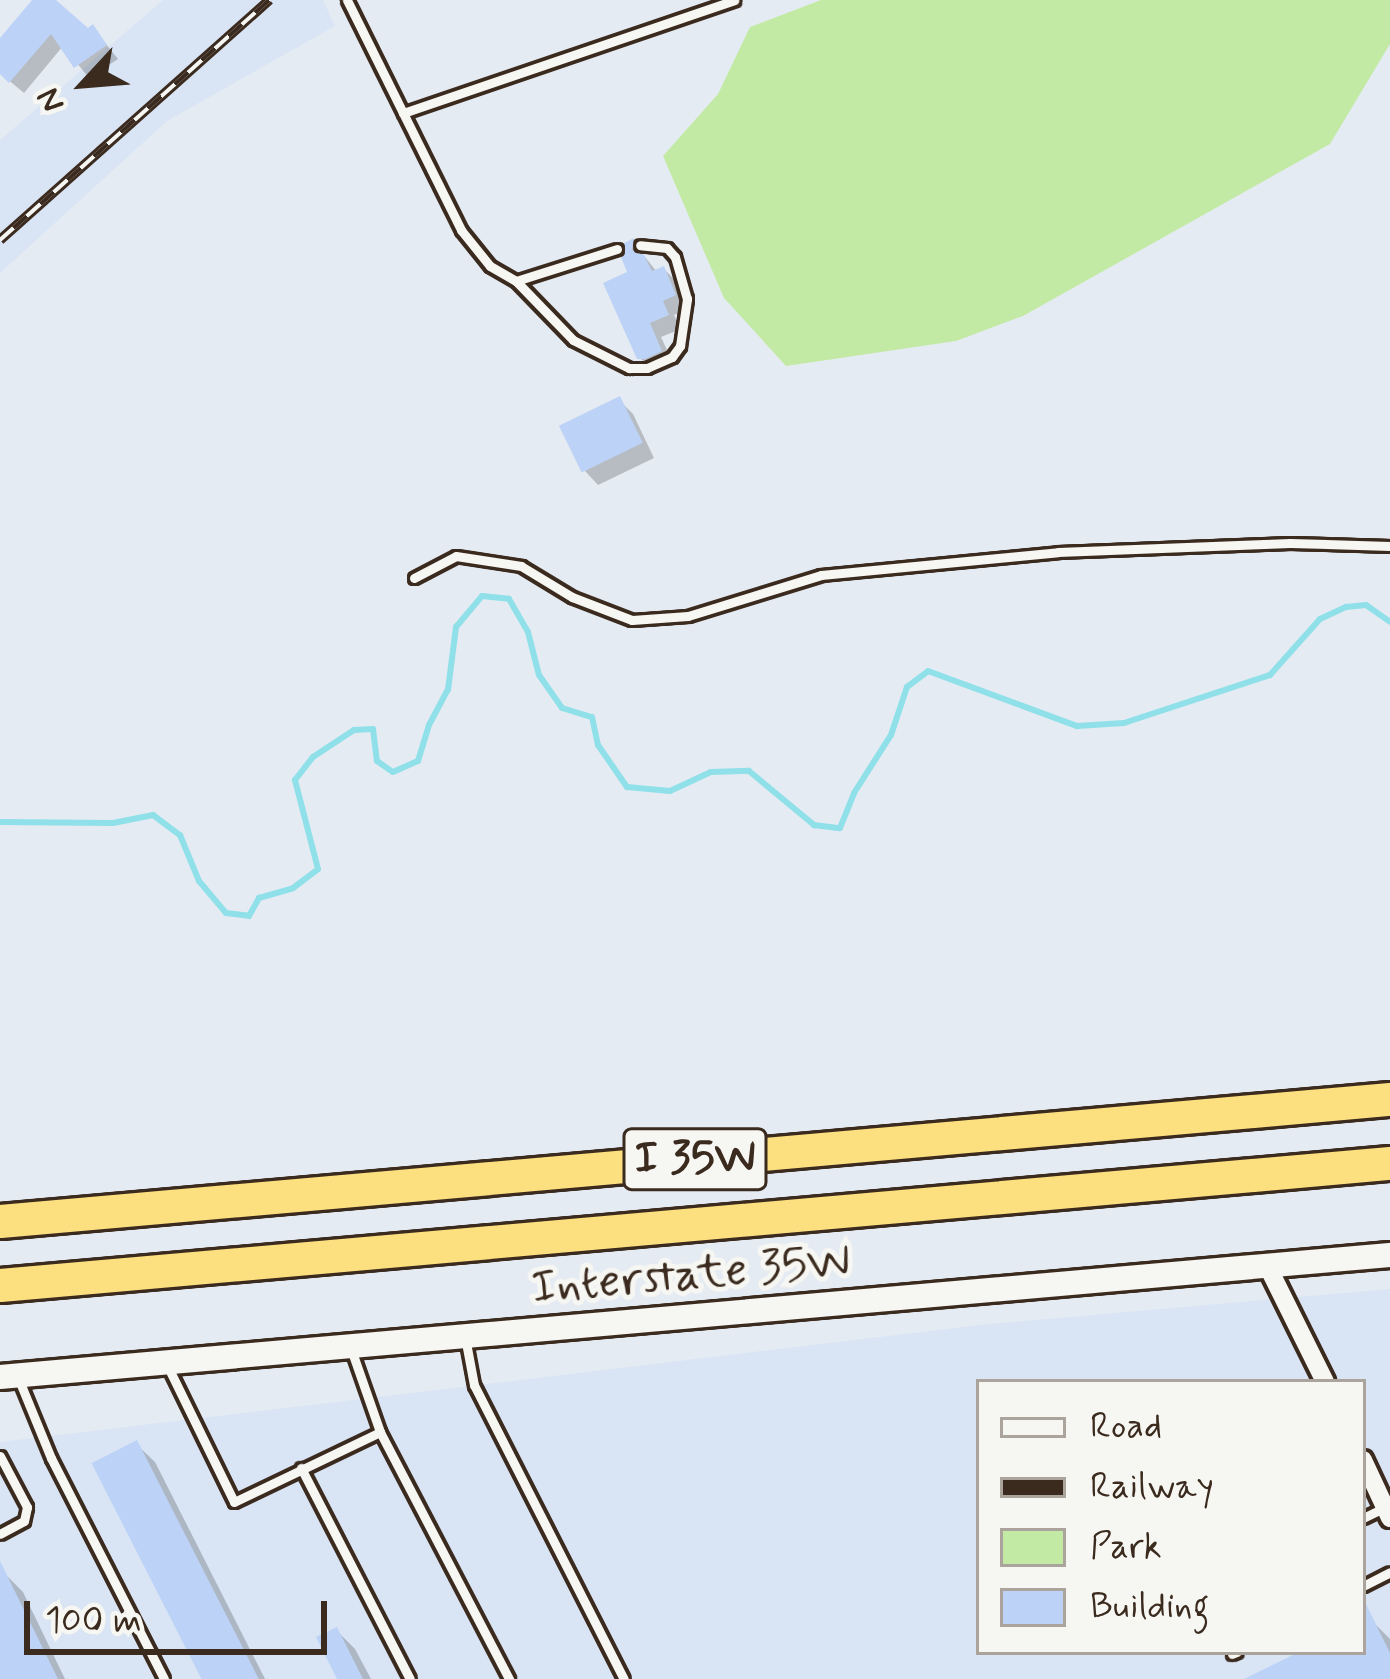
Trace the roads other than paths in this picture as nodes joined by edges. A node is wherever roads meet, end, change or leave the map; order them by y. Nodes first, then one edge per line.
1 (346, 0) edge
2 (734, 0) edge
3 (404, 113) junction
4 (640, 244) dead end
5 (617, 249) dead end
6 (516, 281) junction
7 (1390, 546) edge
8 (414, 578) dead end
9 (1390, 1099) edge
10 (1390, 1163) edge
11 (0, 1221) edge
12 (1390, 1255) edge
13 (1267, 1264) junction
14 (0, 1285) edge
15 (465, 1337) junction
16 (350, 1347) junction
17 (166, 1362) junction
18 (9, 1376) edge
19 (1323, 1379) edge
20 (380, 1432) junction
21 (0, 1456) edge
22 (1366, 1466) edge
23 (301, 1468) junction
24 (1388, 1513) edge
25 (0, 1534) edge
26 (164, 1679) edge
27 (410, 1679) edge
28 (509, 1679) edge
29 (624, 1679) edge

1 - 3 lane
2 - 3 lane
3 - 6 lane
4 - 6 lane
5 - 6 lane
7 - 8 lane
9 - 11 highway, I 35W
10 - 14 highway, I 35W
12 - 13 street, Interstate 35W
13 - 15 street, Interstate 35W
13 - 19 street
15 - 16 street, Interstate 35W
15 - 29 lane
16 - 17 street, Interstate 35W
16 - 20 lane
17 - 18 street, Interstate 35W
17 - 23 lane
18 - 26 lane
20 - 23 lane
20 - 28 lane
21 - 25 lane
22 - 24 street
23 - 27 lane

